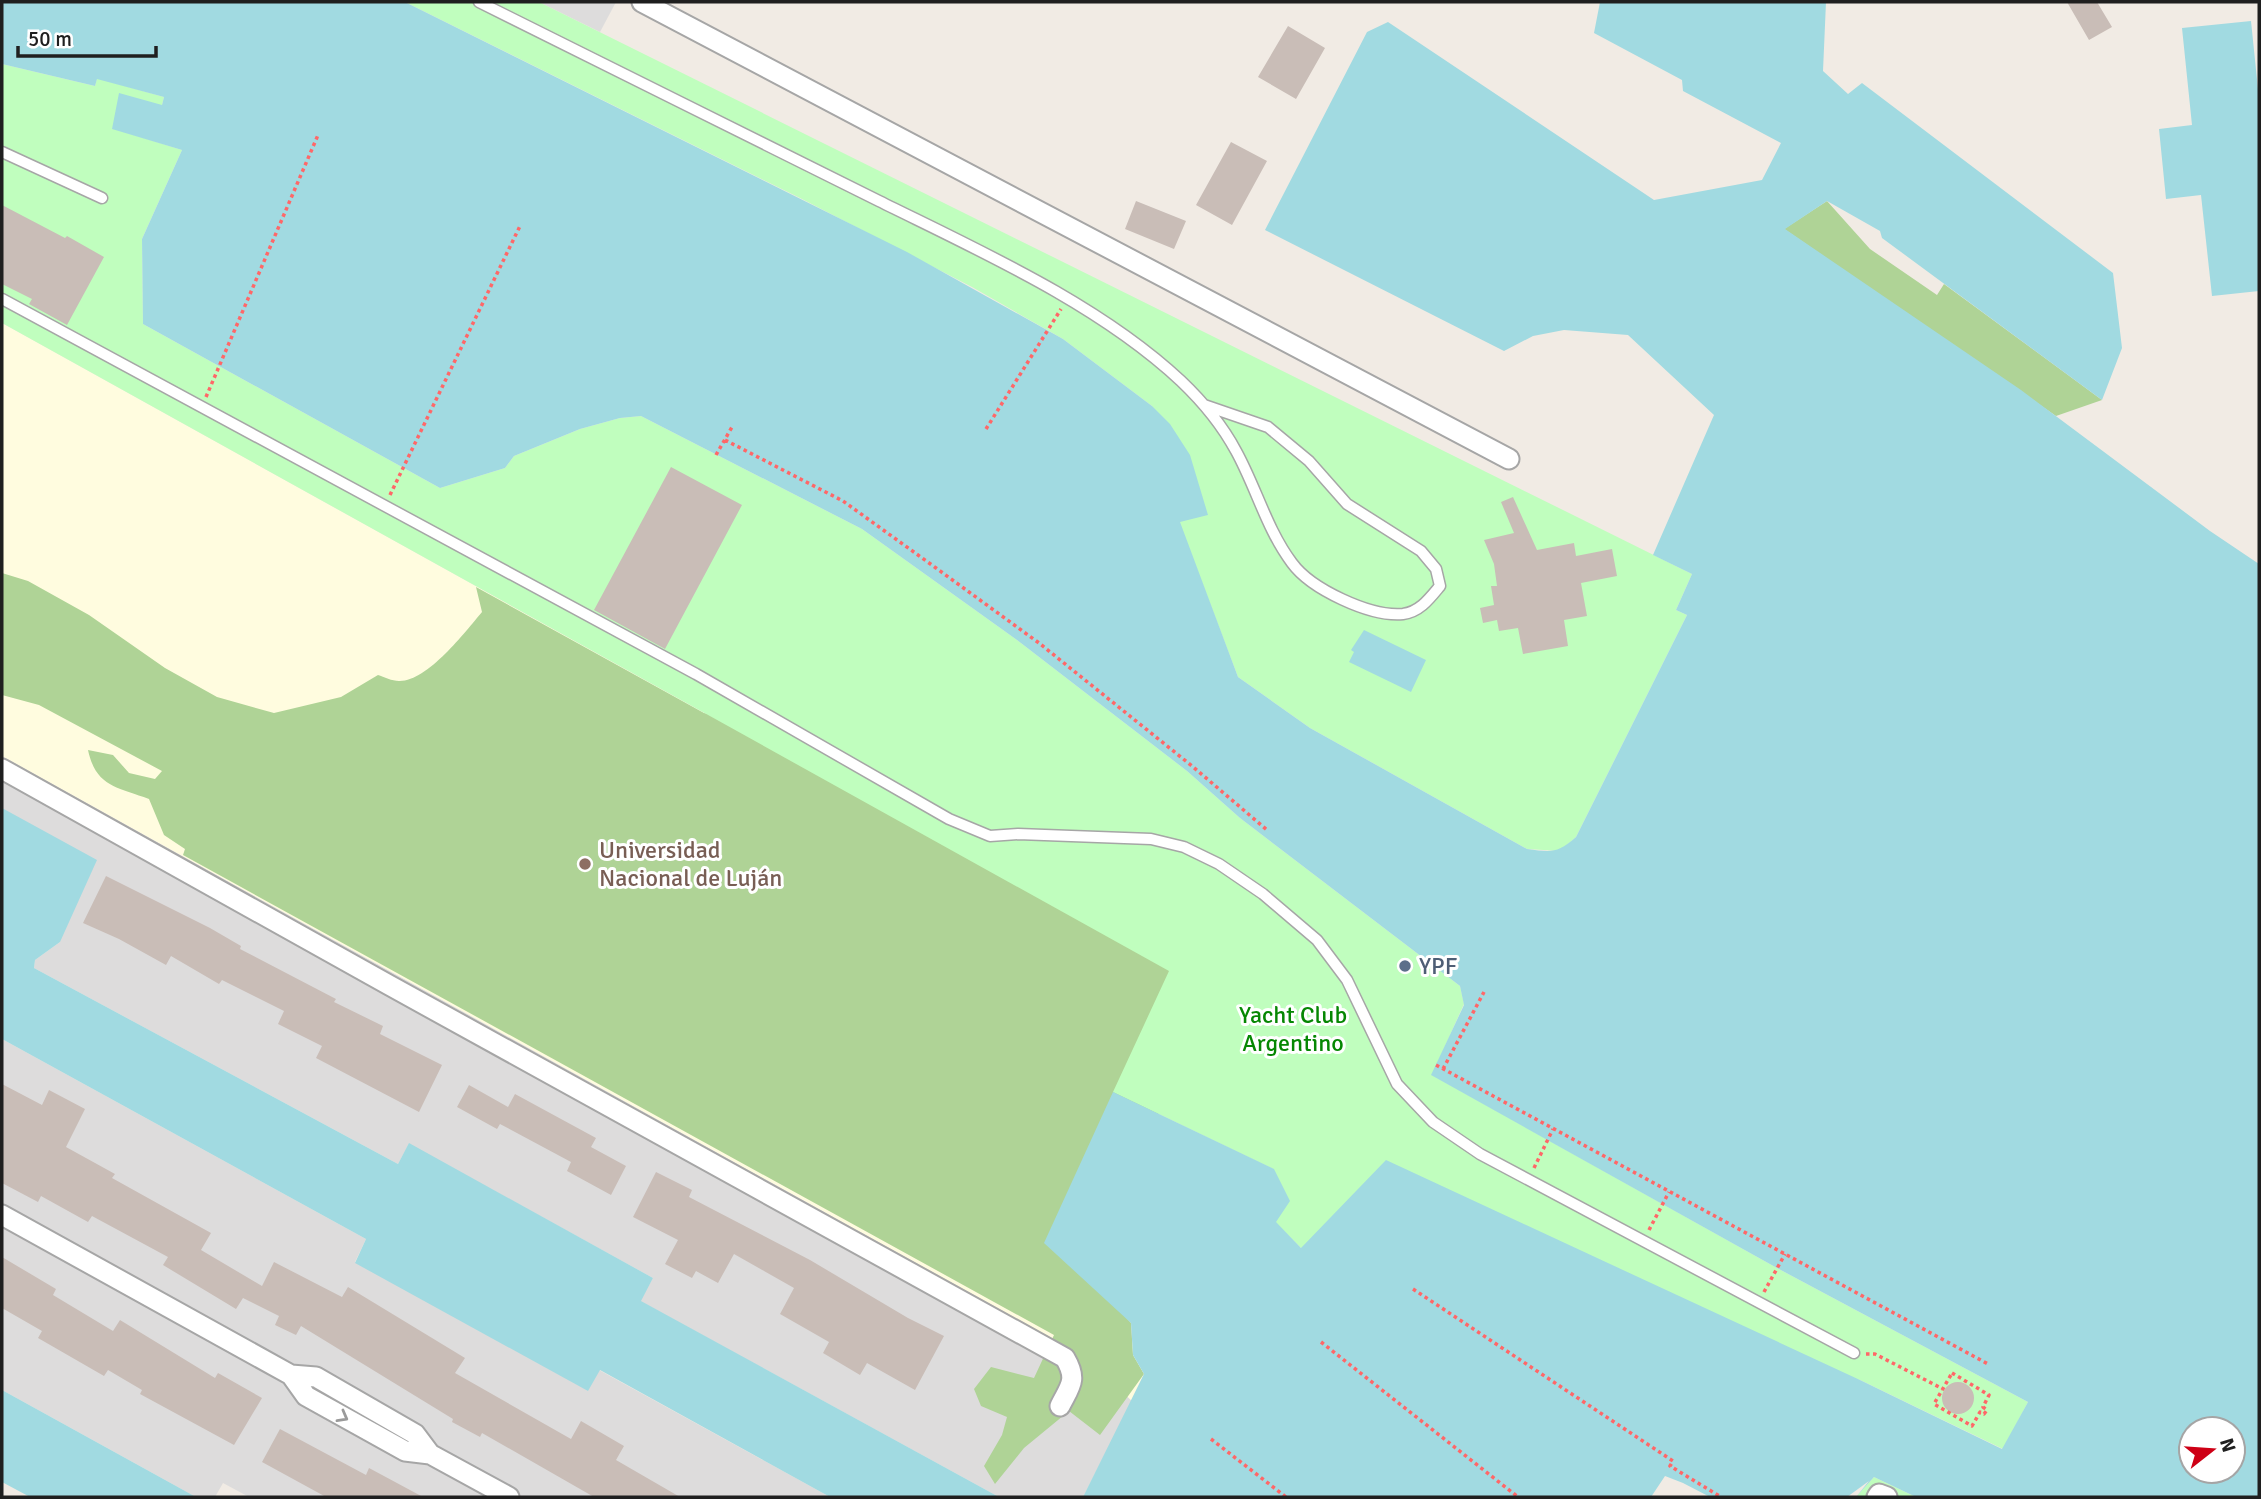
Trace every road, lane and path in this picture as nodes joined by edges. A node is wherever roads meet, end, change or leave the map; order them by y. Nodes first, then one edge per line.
1 (479, 2) edge
2 (642, 2) edge
3 (318, 135) dead end
4 (2, 152) edge
5 (102, 198) dead end
6 (520, 226) dead end
7 (2, 299) edge
8 (1067, 300) junction
9 (1204, 405) junction
10 (202, 407) junction
11 (732, 427) dead end
12 (986, 429) dead end
13 (725, 440) junction
14 (716, 455) dead end
15 (1509, 459) dead end
16 (385, 506) junction
17 (2, 769) edge
18 (1267, 831) dead end
19 (1484, 992) dead end
20 (1436, 1065) dead end
21 (1443, 1069) junction
22 (1553, 1129) junction
23 (1528, 1180) junction
24 (1669, 1192) junction
25 (2, 1215) edge
26 (1643, 1241) junction
27 (1785, 1254) junction
28 (1413, 1289) dead end
29 (1759, 1302) junction
30 (1321, 1342) dead end
31 (1854, 1353) joint
32 (1988, 1364) dead end
33 (1943, 1389) junction
34 (1060, 1406) dead end
35 (1211, 1439) dead end
36 (509, 1497) edge
37 (1286, 1497) edge
38 (1518, 1497) edge
39 (1721, 1497) edge
40 (1877, 1497) edge
41 (1887, 1497) edge

1 - 8 lane
2 - 15 street
3 - 10 path
4 - 5 lane
6 - 16 path
7 - 10 lane
8 - 9 lane
8 - 12 path
9 - 9 lane
10 - 16 lane
11 - 13 path
13 - 14 path
13 - 18 path
16 - 23 lane
17 - 34 street
19 - 21 path
20 - 21 path
21 - 22 path
22 - 23 path
22 - 24 path
23 - 26 lane
24 - 26 path
24 - 27 path
25 - 36 street
26 - 29 lane
27 - 29 path
27 - 32 path
28 - 39 path
29 - 31 lane
30 - 38 path
31 - 33 path
33 - 33 path
35 - 37 path
40 - 41 street

